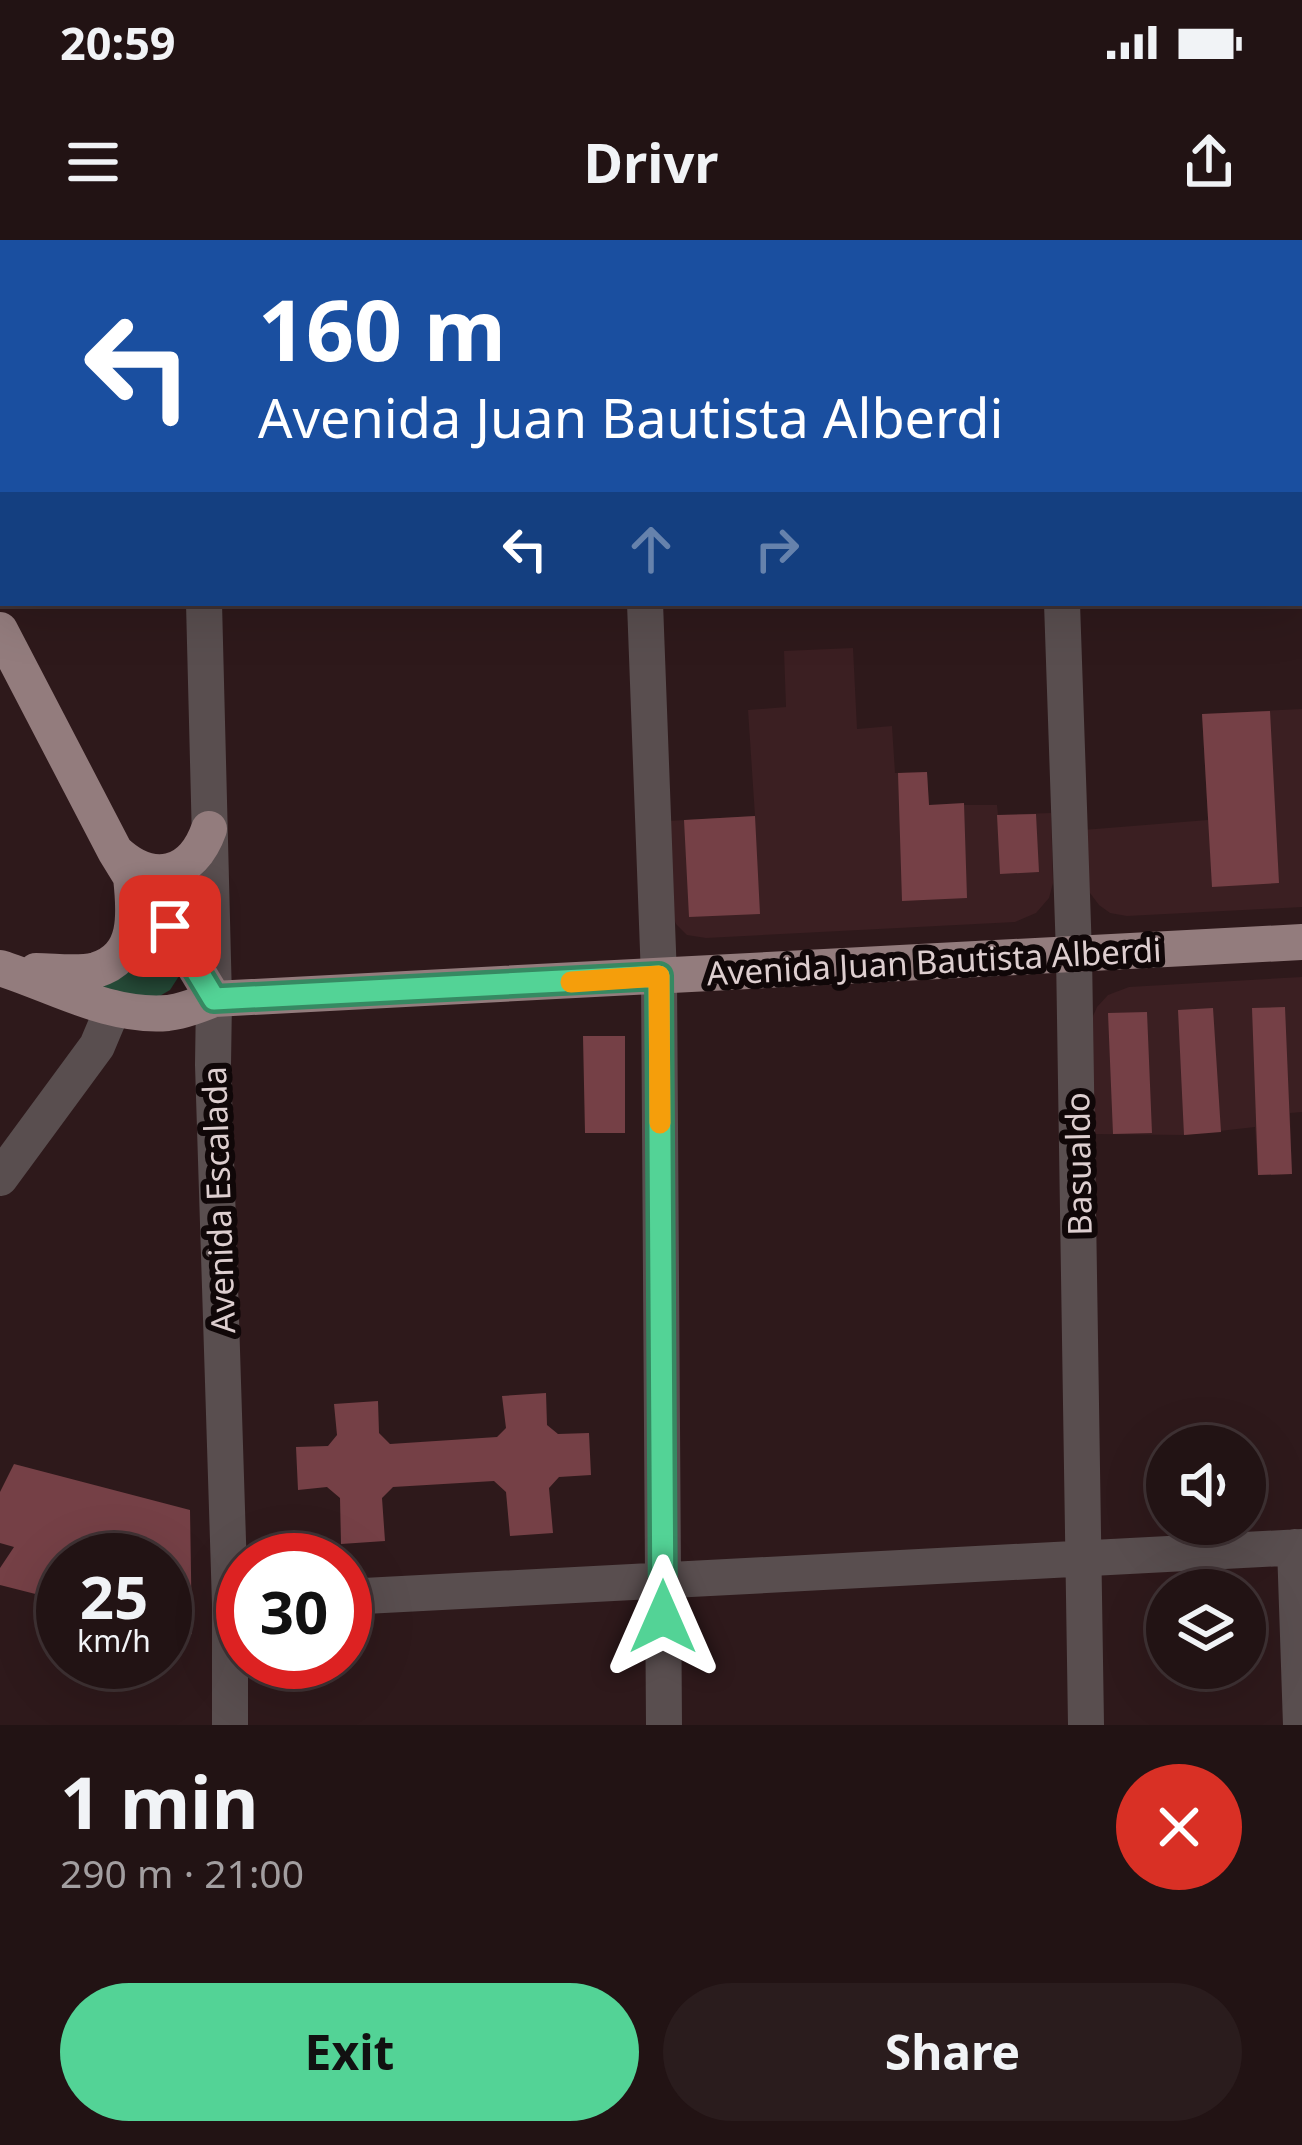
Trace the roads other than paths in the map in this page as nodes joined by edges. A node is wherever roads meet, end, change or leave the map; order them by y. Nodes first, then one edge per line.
1 (204, 606) edge
2 (645, 606) edge
3 (1063, 606) edge
4 (0, 630) edge
5 (209, 830) junction
6 (123, 864) junction
7 (1302, 942) edge
8 (1074, 954) junction
9 (3, 969) edge
10 (659, 976) junction
11 (214, 999) junction
12 (113, 1008) junction
13 (0, 1178) edge
14 (233, 1533) edge
15 (1299, 1547) edge
16 (1084, 1556) junction
17 (662, 1581) junction
18 (372, 1596) edge
19 (232, 1689) edge
20 (230, 1725) edge
21 (664, 1725) edge
22 (1086, 1725) edge
23 (1301, 1725) edge

1 - 5 street, Avenida Escalada
2 - 10 street
3 - 8 street, Basualdo
4 - 6 main road
5 - 6 main road
5 - 11 street, Avenida Escalada
6 - 9 main road
6 - 11 main road
7 - 8 main road, Avenida Juan Bautista Alberdi
8 - 10 main road, Avenida Juan Bautista Alberdi
8 - 16 street, Basualdo
9 - 12 main road, Avenida Juan Bautista Alberdi
10 - 11 main road, Avenida Juan Bautista Alberdi
10 - 17 street
11 - 12 main road, Avenida Juan Bautista Alberdi
11 - 14 street, Avenida Escalada
12 - 13 street
15 - 16 street
15 - 23 street
16 - 17 street
16 - 22 street, Basualdo
17 - 18 street
17 - 21 street
19 - 20 street, Avenida Escalada

